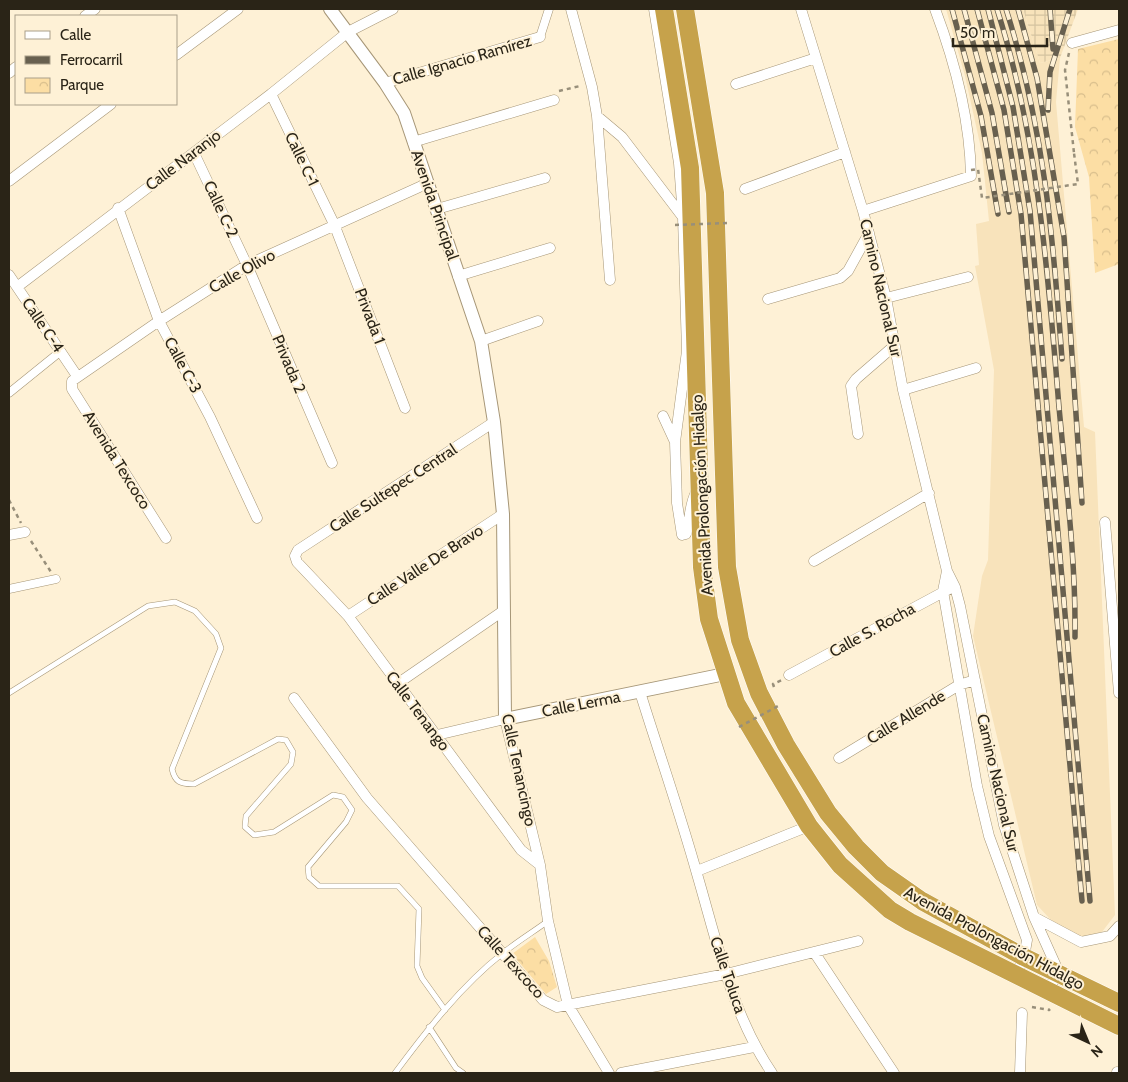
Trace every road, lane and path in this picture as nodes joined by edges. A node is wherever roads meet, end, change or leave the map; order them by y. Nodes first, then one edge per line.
1 (238, 9) edge
2 (330, 9) edge
3 (389, 9) edge
4 (549, 9) edge
5 (571, 9) edge
6 (654, 9) edge
7 (664, 9) edge
8 (685, 9) edge
9 (801, 9) edge
10 (934, 9) edge
11 (1119, 30) edge
12 (348, 32) junction
13 (540, 37) joint
14 (1072, 43) joint
15 (178, 54) edge
16 (816, 58) junction
17 (385, 83) junction
18 (591, 84) junction
19 (736, 84) dead end
20 (271, 94) junction
21 (554, 100) joint
22 (110, 105) edge
23 (597, 116) junction
24 (413, 142) junction
25 (846, 152) junction
26 (194, 153) junction
27 (971, 170) junction
28 (545, 178) dead end
29 (9, 181) edge
30 (426, 184) junction
31 (746, 189) dead end
32 (118, 208) junction
33 (437, 209) junction
34 (863, 210) junction
35 (682, 217) junction
36 (727, 223) dead end
37 (334, 224) junction
38 (675, 225) dead end
39 (869, 234) junction
40 (550, 248) dead end
41 (247, 265) junction
42 (9, 275) edge
43 (458, 276) junction
44 (968, 277) dead end
45 (610, 280) dead end
46 (17, 287) junction
47 (886, 298) junction
48 (768, 299) dead end
49 (159, 321) junction
50 (538, 321) dead end
51 (481, 341) junction
52 (894, 346) junction
53 (61, 351) junction
54 (976, 368) dead end
55 (74, 379) junction
56 (904, 390) junction
57 (9, 393) edge
58 (405, 408) dead end
59 (663, 416) dead end
60 (494, 422) junction
61 (858, 434) dead end
62 (675, 442) junction
63 (332, 463) dead end
64 (700, 484) junction
65 (929, 493) junction
66 (503, 514) junction
67 (257, 518) dead end
68 (1105, 522) dead end
69 (25, 532) dead end
70 (9, 535) edge
71 (166, 538) dead end
72 (295, 556) joint
73 (814, 560) dead end
74 (947, 571) junction
75 (56, 579) dead end
76 (955, 587) junction
77 (9, 589) edge
78 (943, 591) junction
79 (503, 611) junction
80 (734, 613) junction
81 (348, 616) junction
82 (709, 619) junction
83 (725, 674) junction
84 (789, 675) joint
85 (975, 680) junction
86 (397, 684) junction
87 (959, 686) junction
88 (775, 691) dead end
89 (640, 692) junction
90 (9, 693) edge
91 (1119, 693) edge
92 (294, 698) dead end
93 (778, 698) dead end
94 (505, 719) junction
95 (739, 727) dead end
96 (437, 735) junction
97 (839, 758) dead end
98 (809, 826) junction
99 (540, 865) junction
100 (696, 871) junction
101 (1034, 917) junction
102 (548, 921) junction
103 (1118, 928) edge
104 (858, 941) dead end
105 (814, 952) junction
106 (502, 953) junction
107 (1024, 957) junction
108 (726, 974) junction
109 (1016, 974) junction
110 (1057, 974) junction
111 (1055, 994) junction
112 (1119, 1003) edge
113 (568, 1004) junction
114 (445, 1010) junction
115 (1022, 1013) joint
116 (1119, 1026) edge
117 (429, 1027) junction
118 (754, 1047) junction
119 (395, 1073) edge
120 (463, 1073) edge
121 (609, 1073) edge
122 (621, 1073) edge
123 (772, 1073) edge
124 (894, 1073) edge
125 (1020, 1073) edge

1 - 15 street
2 - 12 street, Avenida Principal
3 - 12 street, Calle Naranjo
4 - 13 street, Calle Ignacio Ramírez
5 - 18 street
6 - 35 street
7 - 64 highway, Avenida Prolongación Hidalgo
8 - 80 highway, Avenida Prolongación Hidalgo
9 - 16 street, Camino Nacional Sur
10 - 27 street
11 - 14 street
12 - 17 street, Avenida Principal
12 - 20 street, Calle Naranjo
13 - 17 street, Calle Ignacio Ramírez
14 - 27 path, bridge
16 - 19 street
16 - 25 street, Camino Nacional Sur
17 - 24 street, Avenida Principal
18 - 21 path
18 - 23 street
20 - 26 street, Calle Naranjo
20 - 37 street, Calle C-1
21 - 24 street
22 - 29 street
23 - 35 street
23 - 45 street
24 - 30 street, Avenida Principal
25 - 31 street
25 - 34 street, Camino Nacional Sur
26 - 32 street, Calle Naranjo
26 - 41 street, Calle C-2
27 - 34 street
28 - 33 street
30 - 33 street, Avenida Principal
30 - 37 street, Calle Olivo
32 - 46 street, Calle Naranjo
32 - 49 street, Calle C-3
33 - 43 street, Avenida Principal
34 - 39 street, Camino Nacional Sur
35 - 62 street
36 - 38 path, bridge
37 - 41 street, Calle Olivo
37 - 58 street, Privada 1
39 - 47 street, Camino Nacional Sur
39 - 48 street
40 - 43 street
41 - 49 street, Calle Olivo
41 - 63 street, Privada 2
42 - 46 street, Calle C-4
43 - 51 street, Avenida Principal
44 - 47 street
46 - 53 street, Calle C-4
47 - 52 street, Camino Nacional Sur
49 - 55 street, Calle Olivo
49 - 67 street, Calle C-3
50 - 51 street
51 - 60 street, Avenida Principal
52 - 56 street, Camino Nacional Sur
52 - 61 street
53 - 55 street, Calle C-4
53 - 57 street
54 - 56 street
55 - 71 street, Avenida Texcoco
56 - 65 street, Camino Nacional Sur
59 - 62 street
60 - 66 street, Calle Tenancingo
60 - 72 street, Calle Sultepec Central
62 - 64 street
64 - 82 highway, Avenida Prolongación Hidalgo
65 - 73 street
65 - 74 street, Camino Nacional Sur
66 - 79 street, Calle Tenancingo
66 - 81 street, Calle Valle De Bravo
68 - 91 street
69 - 70 street
72 - 81 street, Calle Tenango
74 - 76 street, Camino Nacional Sur
74 - 78 street, Camino Nacional Sur
75 - 77 street
76 - 78 street, Calle S. Rocha
76 - 85 street, Camino Nacional Sur
78 - 84 street, Calle S. Rocha
78 - 87 street, Camino Nacional Sur
79 - 86 street
79 - 94 street, Calle Tenancingo
80 - 82 highway
80 - 107 highway, Avenida Prolongación Hidalgo
81 - 86 street, Calle Tenango
82 - 83 highway, Avenida Prolongación Hidalgo
83 - 89 street, Calle Lerma
83 - 98 highway, Avenida Prolongación Hidalgo
84 - 88 path
85 - 87 street, Calle Allende
85 - 101 street, Camino Nacional Sur
86 - 96 street, Calle Tenango
87 - 97 street, Calle Allende
87 - 107 street, Camino Nacional Sur
89 - 94 street, Calle Lerma
89 - 100 street, Calle Toluca
90 - 114 lane
92 - 106 street, Calle Texcoco
93 - 95 path, bridge
94 - 96 street, Calle Lerma
94 - 99 street, Calle Tenancingo
96 - 99 street, Calle Tenango
98 - 100 street
98 - 109 highway, Avenida Prolongación Hidalgo
99 - 102 street, Calle Tenancingo
100 - 108 street, Calle Toluca
101 - 103 street
101 - 110 street, Camino Nacional Sur
102 - 106 lane
102 - 113 street, Calle Tenancingo
104 - 105 street, Calle Texcoco
105 - 108 street, Calle Texcoco
105 - 124 street
106 - 113 street, Calle Texcoco
106 - 114 lane
107 - 109 street, Camino Nacional Sur
107 - 110 highway, Avenida Prolongación Hidalgo
108 - 113 street, Calle Texcoco
108 - 118 street, Calle Toluca
109 - 111 highway, Avenida Prolongación Hidalgo
110 - 111 street
110 - 112 highway, Avenida Prolongación Hidalgo
111 - 115 path
111 - 116 highway, Avenida Prolongación Hidalgo
113 - 121 street, Calle Tenancingo
114 - 117 lane
115 - 125 street
117 - 119 lane
117 - 120 lane
118 - 122 street
118 - 123 street, Calle Toluca

